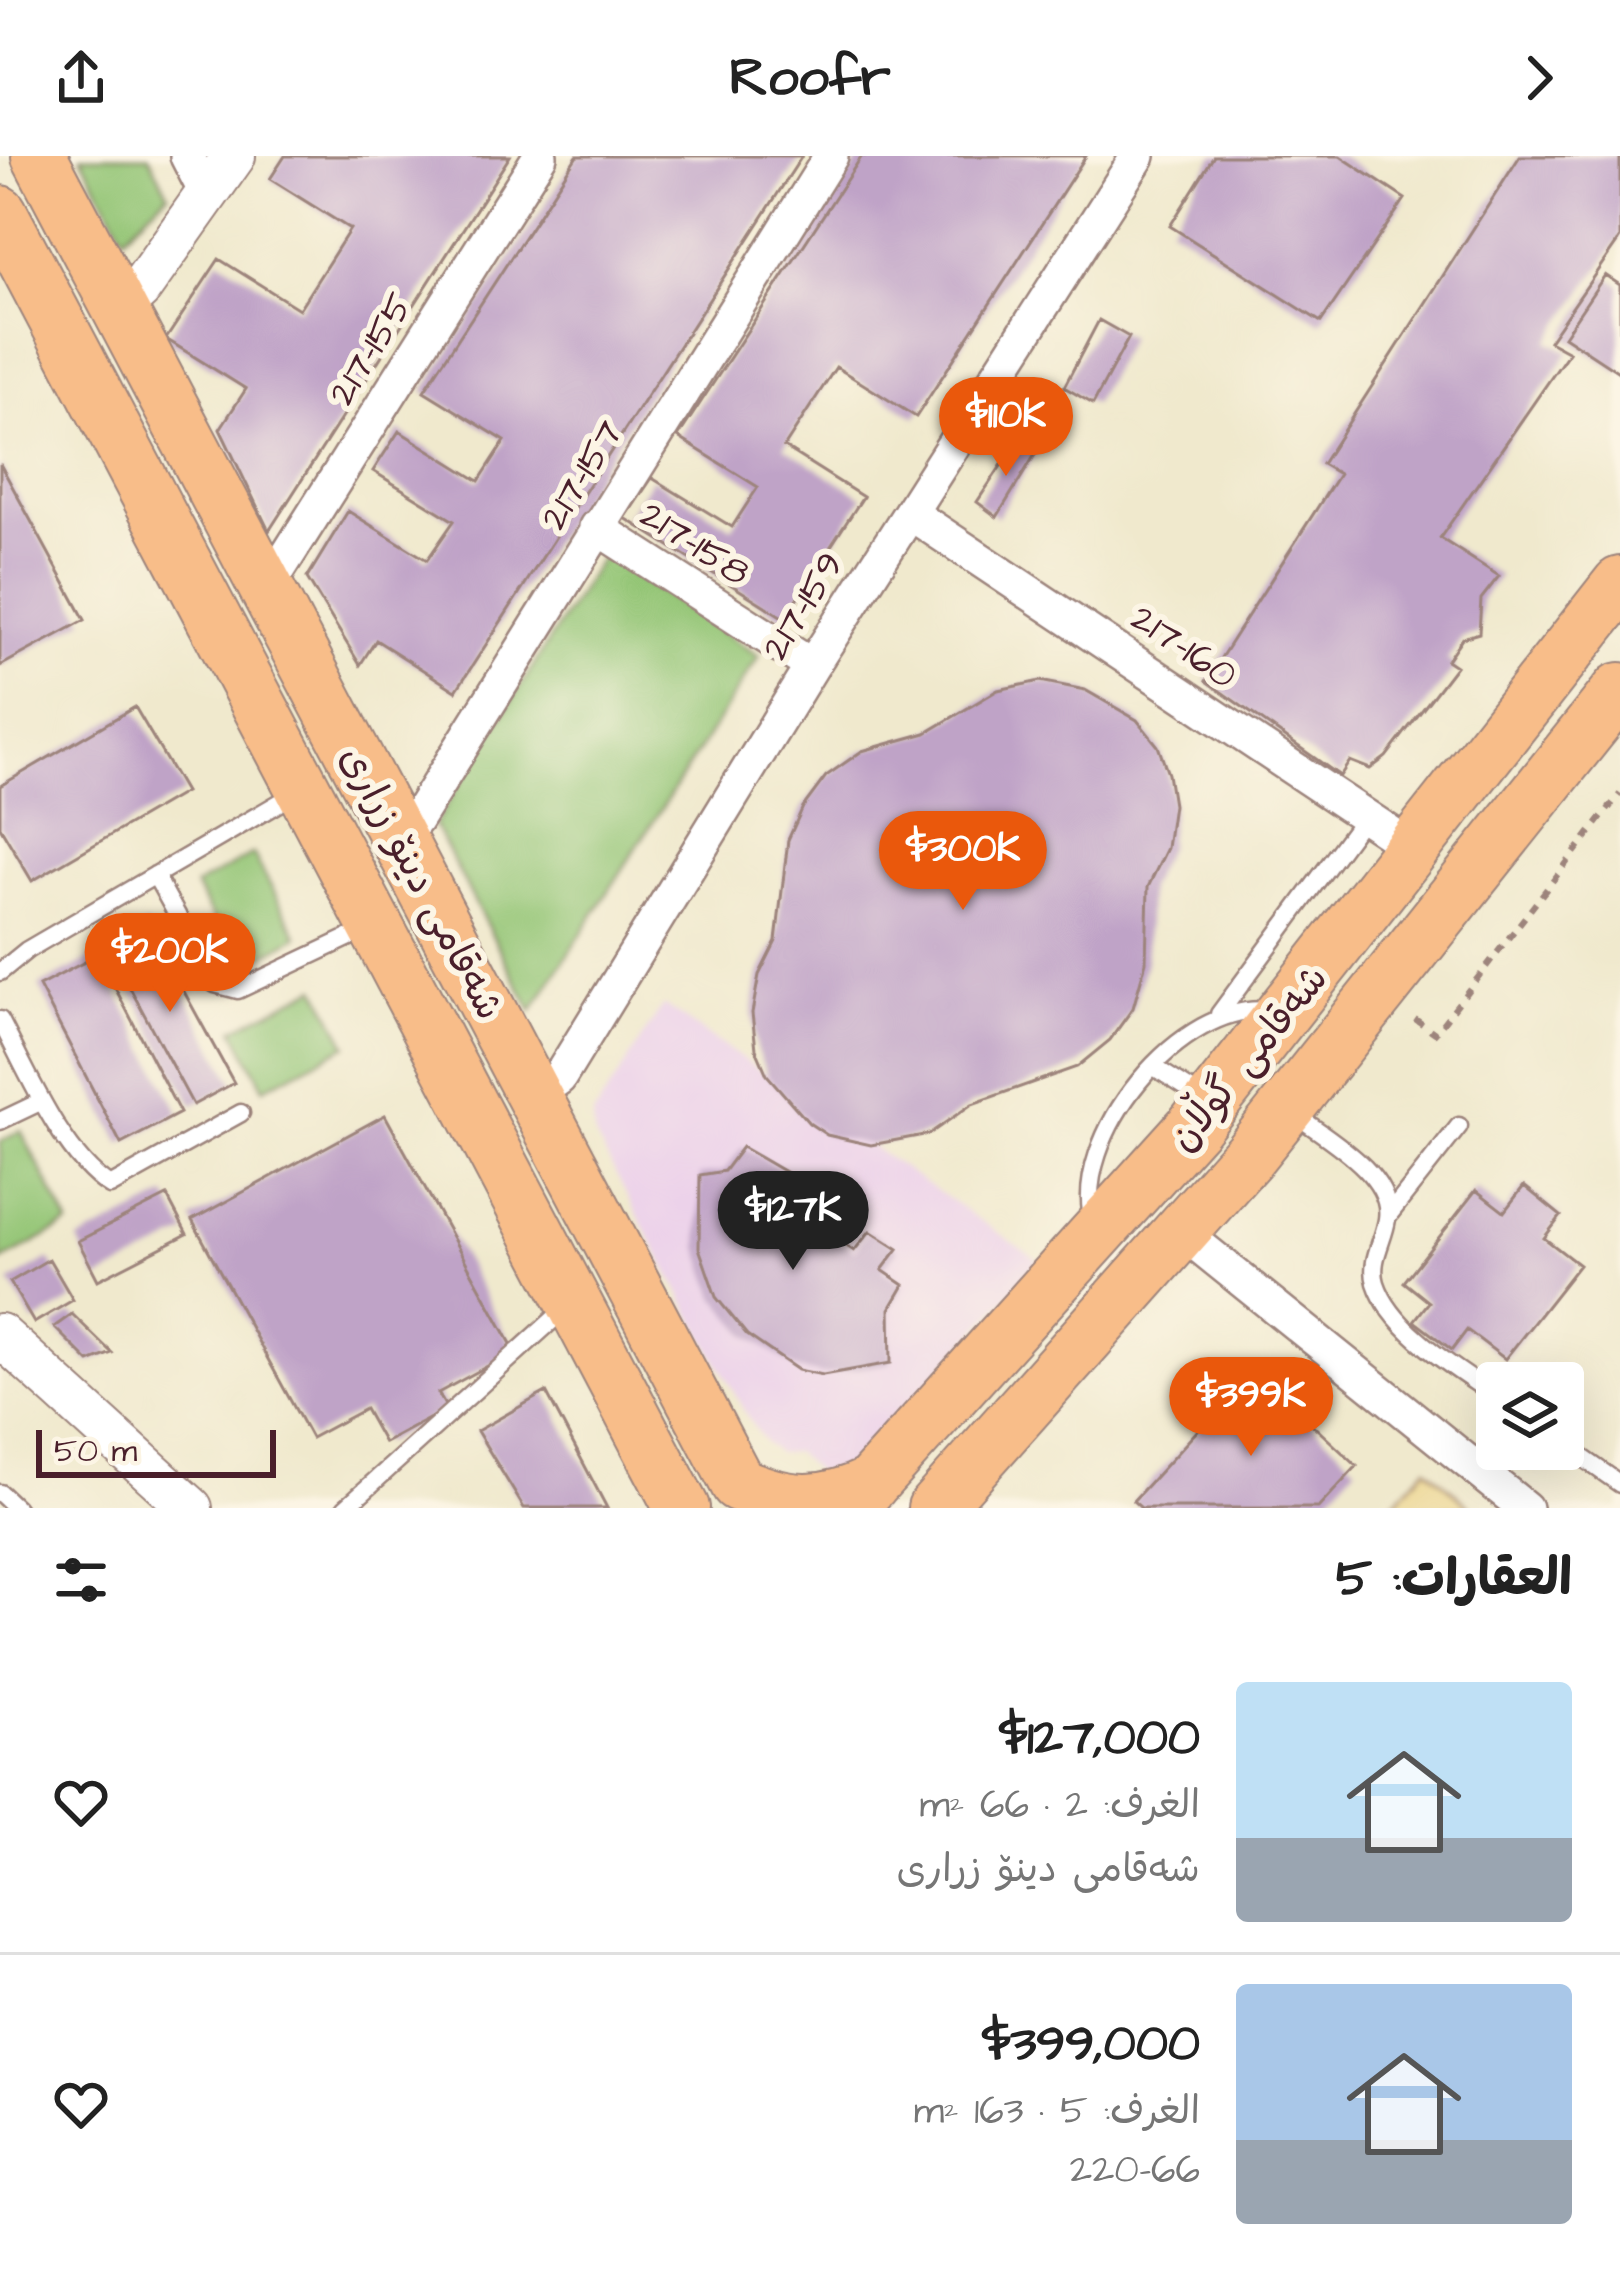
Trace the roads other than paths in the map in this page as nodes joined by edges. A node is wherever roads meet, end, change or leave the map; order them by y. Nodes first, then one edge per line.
1 (39, 156) edge
2 (187, 156) edge
3 (235, 156) edge
4 (540, 156) edge
5 (830, 156) edge
6 (1138, 156) edge
7 (208, 197) junction
8 (0, 213) edge
9 (119, 308) junction
10 (910, 513) junction
11 (596, 527) junction
12 (264, 581) junction
13 (1620, 584) edge
14 (812, 666) junction
15 (1616, 699) edge
16 (306, 787) junction
17 (1365, 815) junction
18 (396, 831) junction
19 (1413, 848) junction
20 (155, 875) junction
21 (379, 924) junction
22 (2, 968) edge
23 (1283, 1013) junction
24 (1219, 1014) junction
25 (0, 1019) edge
26 (1154, 1067) junction
27 (535, 1095) junction
28 (42, 1101) junction
29 (1212, 1104) junction
30 (1287, 1107) junction
31 (241, 1113) dead end
32 (0, 1121) edge
33 (1459, 1126) dead end
34 (1388, 1216) junction
35 (1182, 1232) junction
36 (1097, 1236) junction
37 (574, 1301) junction
38 (0, 1335) edge
39 (1476, 1381) edge
40 (1584, 1459) edge
41 (1620, 1484) edge
42 (0, 1493) edge
43 (732, 1496) edge
44 (860, 1496) edge
45 (16, 1508) edge
46 (191, 1508) edge
47 (345, 1508) edge
48 (682, 1508) edge
49 (935, 1508) edge
50 (1526, 1508) edge

1 - 9 main road, شەقامی دینۆ زراری
2 - 7 street
3 - 7 street
4 - 12 street, 217-155
5 - 11 street, 217-157
6 - 10 street, 217-159
7 - 9 street
8 - 16 main road, شەقامی دینۆ زراری
9 - 12 main road, شەقامی دینۆ زراری
10 - 14 street, 217-159
10 - 17 street, 217-160
11 - 14 street, 217-158
11 - 18 street, 217-157
12 - 18 main road, شەقامی دینۆ زراری
13 - 19 main road, شەقامی گوڵان
14 - 27 street, 217-159
15 - 30 main road, شەقامی گوڵان
16 - 20 lane
16 - 21 main road, شەقامی دینۆ زراری
17 - 19 street, 217-160
17 - 24 lane
18 - 27 main road, شەقامی دینۆ زراری
19 - 23 main road, شەقامی گوڵان
20 - 21 lane
20 - 22 lane
21 - 37 main road, شەقامی دینۆ زراری
23 - 24 lane
23 - 29 main road, شەقامی گوڵان
24 - 26 lane
25 - 28 lane
26 - 29 lane
26 - 36 lane
27 - 43 main road, شەقامی دینۆ زراری
28 - 31 lane
28 - 32 lane
29 - 36 main road, شەقامی گوڵان
30 - 34 lane
30 - 35 main road, شەقامی گوڵان
33 - 34 lane
34 - 39 lane
35 - 49 main road, شەقامی گوڵان
35 - 50 street
36 - 44 main road, شەقامی گوڵان
37 - 47 lane
37 - 48 main road, شەقامی دینۆ زراری
38 - 46 street
40 - 41 lane
42 - 45 lane
43 - 44 main road, شەقامی دینۆ زراری

